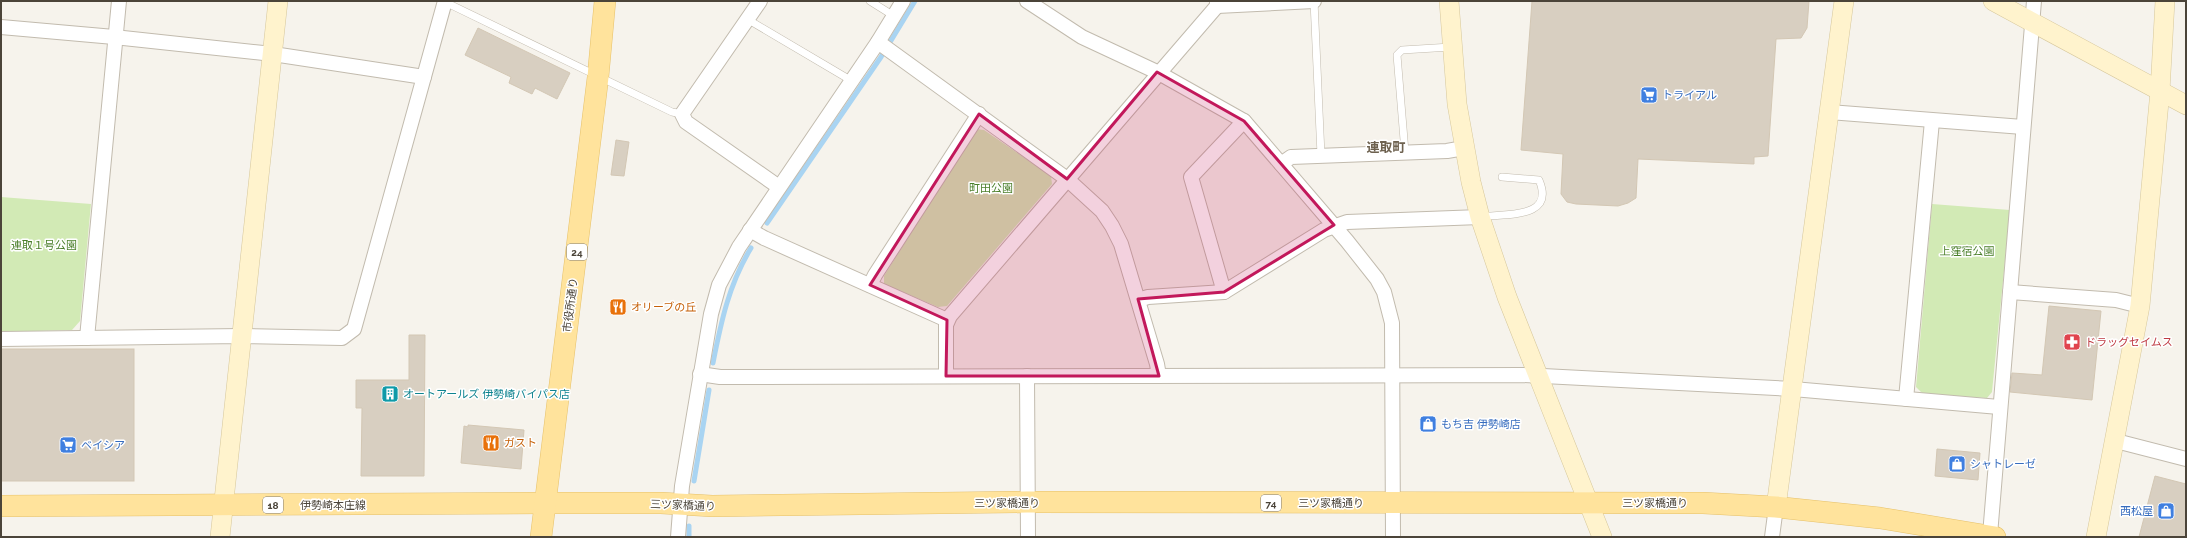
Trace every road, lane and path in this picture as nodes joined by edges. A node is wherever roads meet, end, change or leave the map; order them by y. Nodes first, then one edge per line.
1 (119, 1) edge
2 (278, 1) edge
3 (605, 1) edge
4 (760, 1) edge
5 (870, 1) edge
6 (903, 1) edge
7 (1027, 1) edge
8 (1314, 1) edge
9 (1448, 1) edge
10 (1844, 1) edge
11 (1993, 1) edge
12 (2034, 1) edge
13 (2165, 1) edge
14 (445, 2) edge
15 (1217, 3) edge
16 (894, 16) junction
17 (747, 19) junction
18 (2032, 22) junction
19 (1, 27) edge
20 (114, 37) junction
21 (878, 42) junction
22 (1451, 47) junction
23 (274, 54) junction
24 (1157, 72) junction
25 (424, 77) junction
26 (598, 78) junction
27 (852, 81) junction
28 (2160, 91) junction
29 (2186, 105) edge
30 (1829, 112) junction
31 (682, 114) junction
32 (979, 114) junction
33 (1244, 121) junction
34 (1932, 121) junction
35 (2023, 127) junction
36 (1464, 148) junction
37 (1405, 152) junction
38 (1320, 155) junction
39 (1281, 164) junction
40 (1502, 177) dead end
41 (1067, 179) junction
42 (779, 187) junction
43 (1480, 217) junction
44 (1334, 225) junction
45 (750, 230) junction
46 (870, 285) junction
47 (1224, 292) junction
48 (2010, 292) junction
49 (1138, 300) junction
50 (2140, 306) junction
51 (947, 320) junction
52 (242, 336) junction
53 (87, 338) junction
54 (1, 339) edge
55 (700, 374) junction
56 (1393, 375) junction
57 (946, 376) junction
58 (1027, 376) junction
59 (1159, 376) junction
60 (1538, 376) junction
61 (1793, 389) junction
62 (1906, 399) junction
63 (1999, 407) junction
64 (2116, 441) junction
65 (2186, 459) edge
66 (1027, 502) junction
67 (1588, 502) junction
68 (546, 503) junction
69 (1393, 503) junction
70 (679, 504) junction
71 (1, 506) edge
72 (223, 506) junction
73 (1776, 507) junction
74 (1992, 536) edge
75 (220, 537) edge
76 (541, 537) edge
77 (678, 537) edge
78 (1028, 537) edge
79 (1393, 537) edge
80 (1602, 537) edge
81 (1772, 537) edge
82 (2096, 537) edge

1 - 20 street
2 - 23 street
3 - 26 main road, 市役所通り / 24
4 - 17 street
5 - 16 lane
6 - 16 street
7 - 24 street
8 - 15 street
8 - 38 lane
9 - 22 street
10 - 30 street
11 - 18 street
12 - 18 street
13 - 28 street
14 - 25 street
14 - 26 lane
15 - 24 street
16 - 21 street
17 - 27 lane
17 - 31 street
18 - 28 street
18 - 35 street
19 - 20 street
20 - 23 street
20 - 53 street
21 - 27 street
21 - 32 street
22 - 36 street
22 - 37 lane
23 - 25 street
23 - 52 street
24 - 33 street
24 - 41 street
25 - 52 street
26 - 31 lane
26 - 68 main road, 市役所通り / 24
27 - 42 street
28 - 29 street
28 - 50 street
30 - 34 street
30 - 61 street
31 - 42 street
32 - 41 street
32 - 46 street
33 - 39 street
33 - 47 street
34 - 35 street
34 - 62 street
35 - 48 street
36 - 37 street
36 - 43 street
37 - 38 street
38 - 39 street
39 - 44 street
40 - 43 lane
41 - 49 street
41 - 51 street
42 - 45 street
43 - 44 street
43 - 60 street
44 - 47 street
44 - 56 street
45 - 46 street
45 - 55 street
46 - 51 street
47 - 49 street
48 - 50 street
48 - 63 street
49 - 59 street
50 - 64 street
51 - 57 street
52 - 53 street
52 - 72 street
53 - 54 street
55 - 57 street
55 - 70 street
56 - 59 street
56 - 60 street
56 - 69 street
57 - 58 street
58 - 59 street
58 - 66 street
60 - 61 street
60 - 67 street
61 - 62 street
61 - 73 street
62 - 63 street
63 - 74 street
64 - 65 street
64 - 82 street
66 - 69 main road, 三ツ家橋通り / 74
66 - 70 main road, 三ツ家橋通り / 74
66 - 78 street
67 - 69 main road, 三ツ家橋通り / 74
67 - 73 main road, 三ツ家橋通り / 74
67 - 80 street
68 - 70 main road, 三ツ家橋通り / 74
68 - 72 main road, 伊勢崎本庄線 / 18
68 - 76 main road, 市役所通り
69 - 79 street
70 - 77 street
71 - 72 main road, 伊勢崎本庄線 / 18
72 - 75 street
73 - 74 main road, 三ツ家橋通り / 74
73 - 81 street

